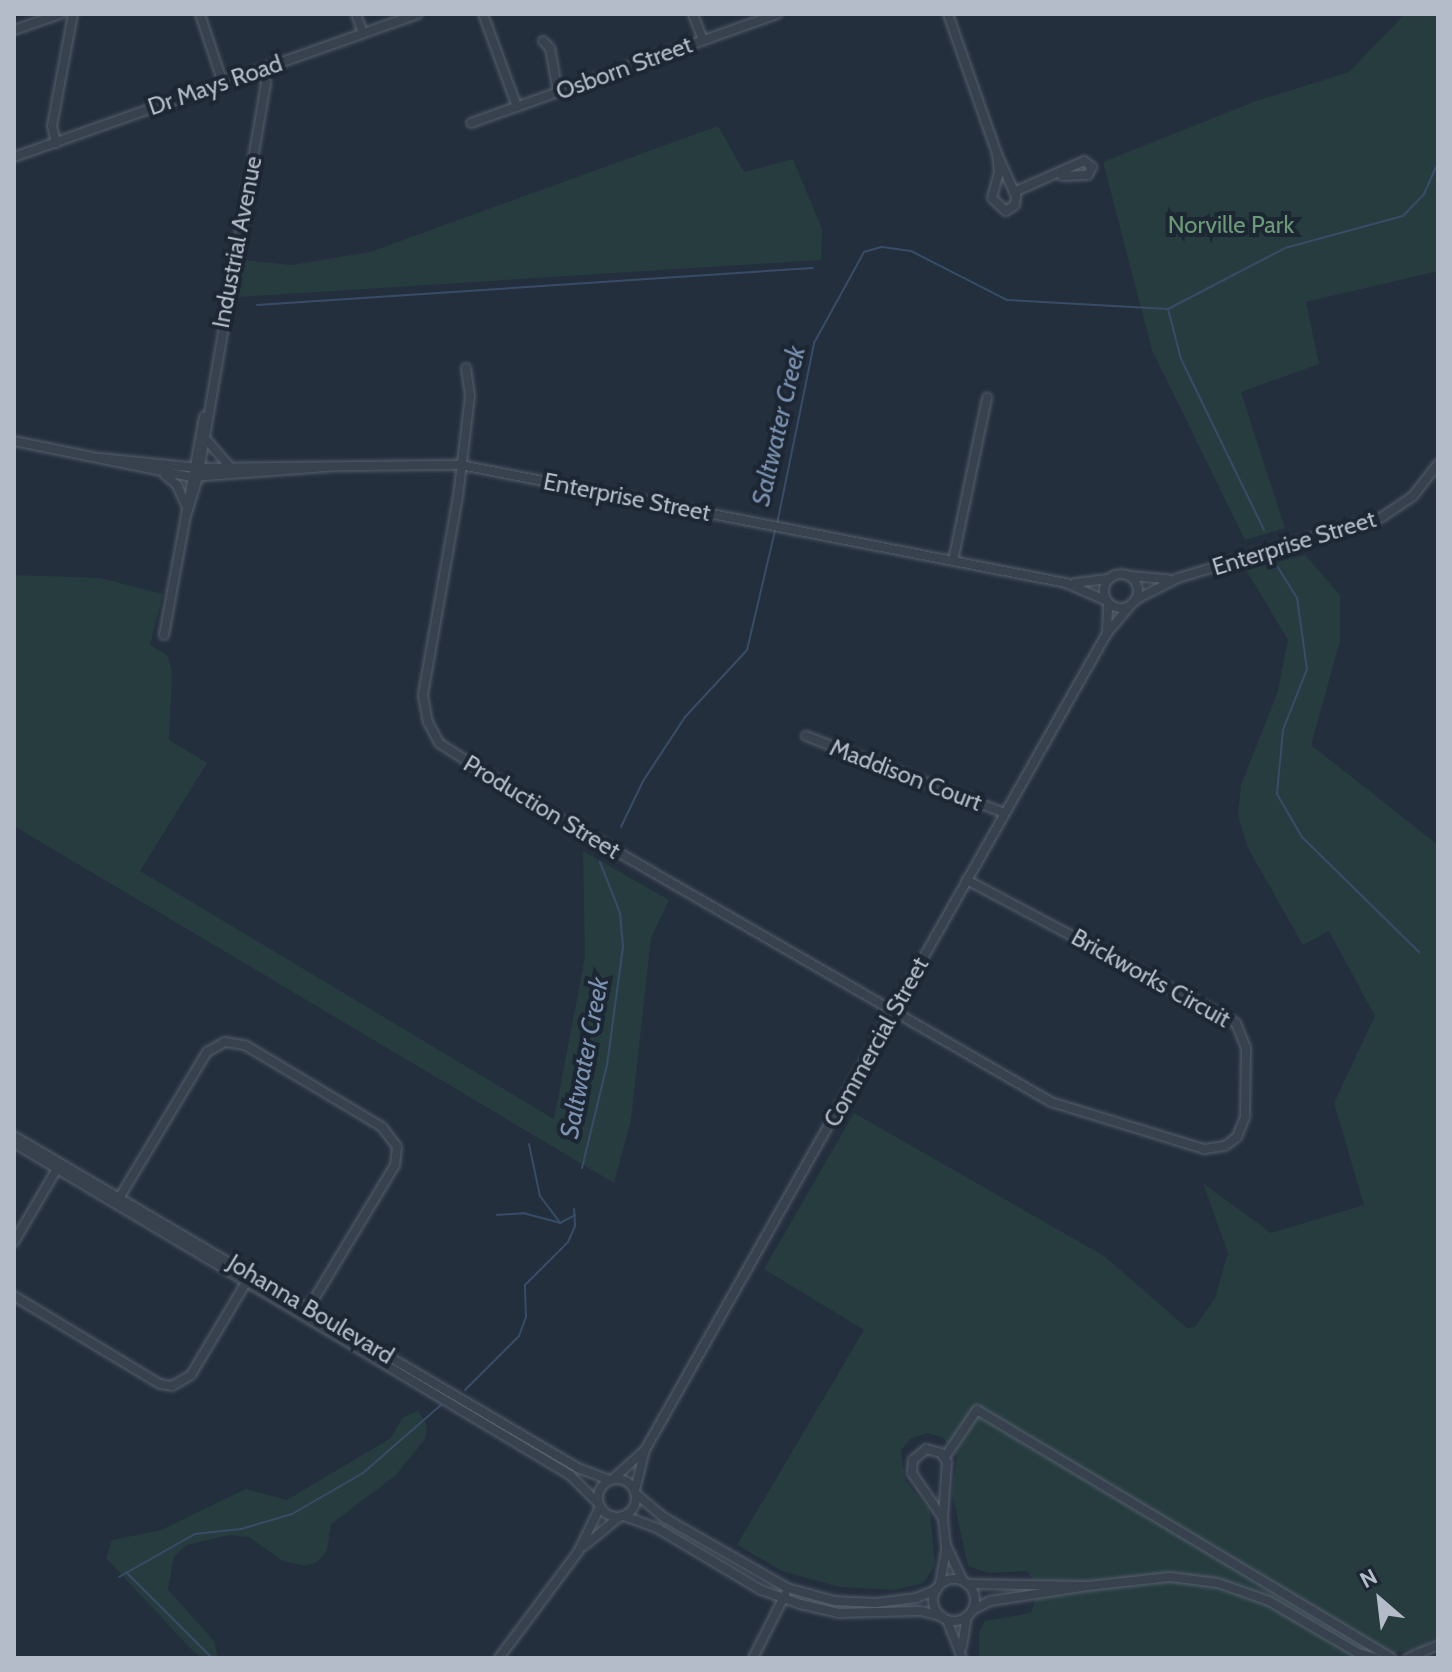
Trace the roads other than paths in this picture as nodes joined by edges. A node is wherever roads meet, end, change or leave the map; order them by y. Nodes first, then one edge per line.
1 (60, 14) edge
2 (73, 14) edge
3 (200, 14) edge
4 (356, 14) edge
5 (417, 14) edge
6 (483, 14) edge
7 (693, 14) edge
8 (777, 14) edge
9 (948, 14) edge
10 (14, 30) edge
11 (363, 33) junction
12 (703, 40) junction
13 (543, 41) dead end
14 (261, 69) junction
15 (223, 83) junction
16 (558, 92) junction
17 (517, 107) junction
18 (471, 123) dead end
19 (56, 143) junction
20 (997, 154) junction
21 (14, 157) edge
22 (1062, 176) dead end
23 (1014, 192) junction
24 (466, 368) dead end
25 (987, 398) dead end
26 (205, 416) junction
27 (203, 436) junction
28 (14, 441) edge
29 (195, 446) junction
30 (101, 458) junction
31 (1438, 464) edge
32 (169, 465) junction
33 (461, 465) junction
34 (230, 467) junction
35 (328, 467) junction
36 (194, 472) junction
37 (162, 474) junction
38 (186, 510) junction
39 (953, 561) junction
40 (1129, 576) junction
41 (1178, 578) junction
42 (1108, 579) junction
43 (1066, 583) junction
44 (1107, 602) junction
45 (1133, 602) junction
46 (1107, 633) junction
47 (164, 635) dead end
48 (806, 736) dead end
49 (1005, 813) junction
50 (967, 880) junction
51 (892, 1013) junction
52 (14, 1136) edge
53 (14, 1143) edge
54 (59, 1165) junction
55 (120, 1196) junction
56 (115, 1205) junction
57 (14, 1242) edge
58 (251, 1273) junction
59 (246, 1283) junction
60 (14, 1296) edge
61 (309, 1308) junction
62 (303, 1317) junction
63 (645, 1450) junction
64 (945, 1457) junction
65 (612, 1479) junction
66 (636, 1492) junction
67 (599, 1505) junction
68 (622, 1516) junction
69 (943, 1518) junction
70 (946, 1545) junction
71 (578, 1552) junction
72 (965, 1582) junction
73 (1088, 1586) junction
74 (938, 1587) junction
75 (787, 1588) junction
76 (784, 1599) junction
77 (970, 1613) junction
78 (944, 1618) junction
79 (1438, 1645) edge
80 (962, 1657) edge
81 (499, 1658) edge
82 (753, 1658) edge
83 (1375, 1658) edge
84 (1391, 1658) edge
85 (1408, 1658) edge

1 - 10 street
2 - 19 street
3 - 15 street
4 - 11 street
5 - 11 street, Dr Mays Road
6 - 17 street
7 - 12 street
8 - 12 street, Osborn Street
9 - 20 street
11 - 14 street, Dr Mays Road
12 - 16 street, Osborn Street
13 - 16 street
14 - 15 street, Dr Mays Road
14 - 26 street, Industrial Avenue
15 - 19 street, Dr Mays Road
16 - 17 street, Osborn Street
17 - 18 street, Osborn Street
19 - 21 street, Dr Mays Road
20 - 23 street
20 - 23 street
22 - 23 street
24 - 33 street, Production Street
25 - 39 street
26 - 27 street, Industrial Avenue
26 - 29 street, Industrial Avenue
27 - 34 street
27 - 36 street, Industrial Avenue
28 - 30 street, Enterprise Street
29 - 32 street
29 - 36 street, Industrial Avenue
30 - 32 street, Enterprise Street
30 - 37 street, Enterprise Street
31 - 41 street, Enterprise Street
32 - 36 street, Enterprise Street
33 - 35 street, Enterprise Street
33 - 39 street, Enterprise Street
33 - 51 street, Production Street
34 - 35 street, Enterprise Street
34 - 36 street, Enterprise Street
35 - 36 street, Enterprise Street
36 - 37 street, Enterprise Street
36 - 38 street, Industrial Avenue
37 - 38 street
38 - 47 street, Industrial Avenue
39 - 43 street, Enterprise Street
40 - 41 street, Enterprise Street
40 - 42 street
40 - 45 street
41 - 45 street, Enterprise Street
42 - 43 street, Enterprise Street
42 - 44 street
43 - 44 street, Enterprise Street
44 - 45 street
44 - 46 street, Commercial Street
45 - 46 street, Commercial Street
46 - 49 street, Commercial Street
48 - 49 street, Maddison Court
49 - 50 street, Commercial Street
50 - 51 street, Commercial Street
50 - 51 street, Brickworks Circuit
51 - 63 street, Commercial Street
52 - 54 street, Johanna Boulevard
53 - 54 street, Johanna Boulevard
54 - 55 street, Johanna Boulevard
54 - 56 street, Johanna Boulevard
54 - 57 street
55 - 56 street
55 - 58 street, Johanna Boulevard
55 - 61 street
56 - 59 street, Johanna Boulevard
58 - 59 street
58 - 61 street, Johanna Boulevard
59 - 60 street
59 - 62 street, Johanna Boulevard
61 - 62 street
61 - 65 street, Johanna Boulevard
62 - 67 street, Johanna Boulevard
63 - 65 street, Commercial Street
63 - 66 street, Commercial Street
64 - 69 street
64 - 69 street
64 - 84 street
65 - 66 street
65 - 67 street
66 - 68 street
66 - 75 street
67 - 68 street
67 - 71 street
68 - 71 street
68 - 76 street
69 - 70 street
70 - 72 street
70 - 74 street
71 - 81 street
72 - 73 street
72 - 74 street
72 - 77 street
73 - 77 street
73 - 83 street
74 - 75 street
74 - 78 street
75 - 76 street
76 - 78 street
76 - 82 street
77 - 78 street
77 - 80 street
78 - 80 street
79 - 85 street

